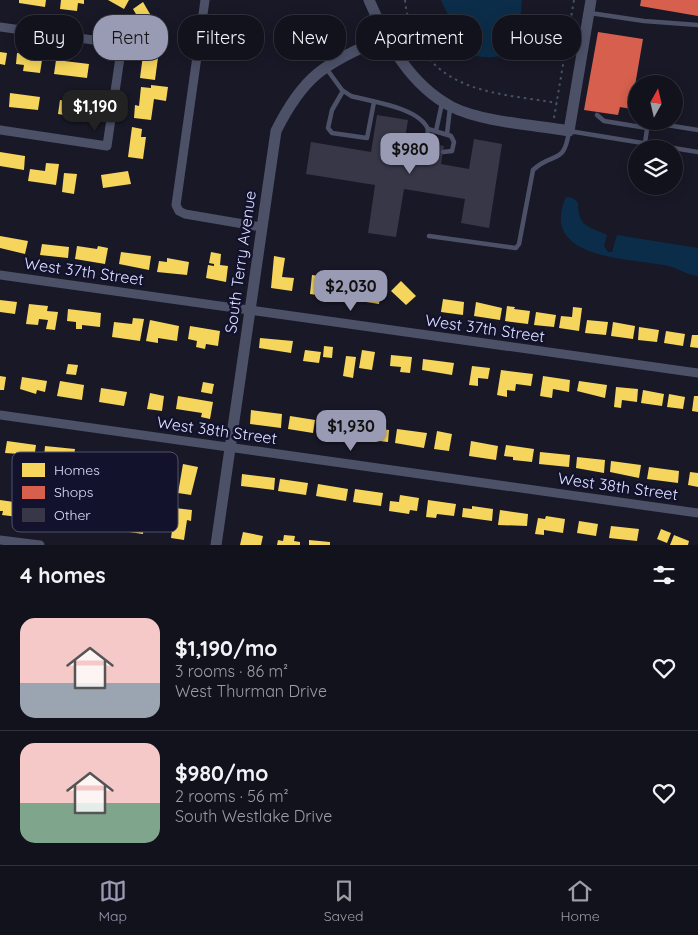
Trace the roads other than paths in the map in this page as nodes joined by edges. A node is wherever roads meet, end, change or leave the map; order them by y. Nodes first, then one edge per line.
1 (205, 0) edge
2 (369, 0) edge
3 (591, 0) edge
4 (587, 12) junction
5 (375, 15) edge
6 (698, 25) edge
7 (0, 27) edge
8 (356, 52) edge
9 (401, 60) edge
10 (325, 67) junction
11 (343, 91) junction
12 (374, 102) junction
13 (447, 104) junction
14 (597, 115) dead end
15 (628, 125) edge
16 (683, 128) edge
17 (428, 129) junction
18 (0, 130) edge
19 (698, 130) edge
20 (436, 131) junction
21 (569, 131) junction
22 (447, 134) junction
23 (628, 140) edge
24 (432, 150) dead end
25 (683, 150) edge
26 (443, 152) dead end
27 (698, 152) edge
28 (261, 227) junction
29 (429, 236) dead end
30 (0, 275) edge
31 (250, 310) junction
32 (698, 373) edge
33 (0, 415) edge
34 (230, 447) junction
35 (698, 513) edge
36 (0, 540) edge
37 (40, 545) edge
38 (216, 545) edge

1 - 28 street
2 - 5 street
3 - 4 street
4 - 6 lane
4 - 21 street
7 - 18 street
8 - 10 street, South Terry Avenue
9 - 13 street
10 - 11 lane
10 - 28 street, South Terry Avenue
11 - 12 lane
11 - 12 lane
12 - 17 lane
13 - 20 lane
13 - 21 street
13 - 22 lane
14 - 15 lane
16 - 19 lane
17 - 20 lane
17 - 24 lane
20 - 22 lane
21 - 23 lane
21 - 29 lane
22 - 26 lane
25 - 27 lane
28 - 31 street, South Terry Avenue
30 - 31 street, West 37th Street
31 - 32 street, West 37th Street
31 - 34 street, South Terry Avenue
33 - 34 street, West 38th Street
34 - 35 street, West 38th Street
34 - 38 street, South Terry Avenue
36 - 37 street

